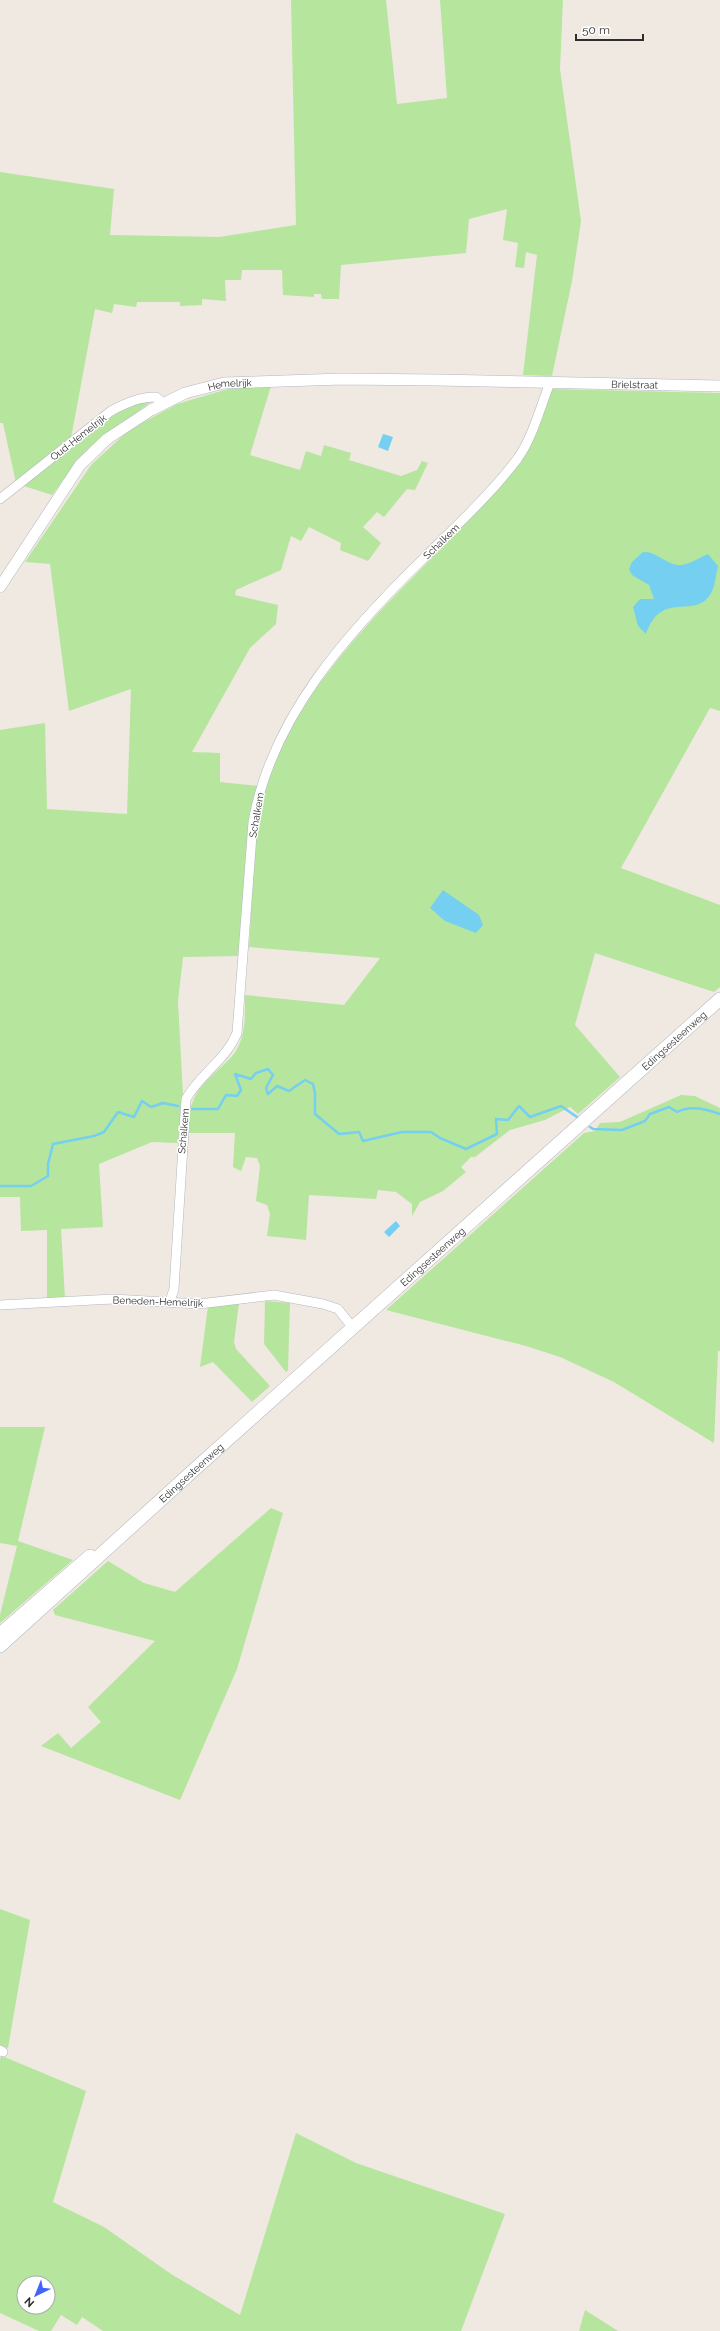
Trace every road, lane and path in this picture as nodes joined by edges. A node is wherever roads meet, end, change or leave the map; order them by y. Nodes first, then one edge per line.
1 (550, 383) junction
2 (720, 386) edge
3 (163, 403) junction
4 (0, 499) edge
5 (0, 587) edge
6 (720, 999) edge
7 (170, 1301) junction
8 (0, 1305) edge
9 (353, 1328) junction
10 (145, 1514) junction
11 (0, 1634) edge
12 (0, 1646) edge

1 - 2 street, Brielstraat
1 - 3 street, Hemelrijk
1 - 7 street, Schalkem
3 - 4 street, Oud-Hemelrijk
3 - 5 street, Hemelrijk
6 - 9 main road, Edingsesteenweg
7 - 8 street, Beneden-Hemelrijk
7 - 9 street, Beneden-Hemelrijk
9 - 10 main road, Edingsesteenweg
10 - 11 main road, Edingsesteenweg
10 - 12 main road, Edingsesteenweg

